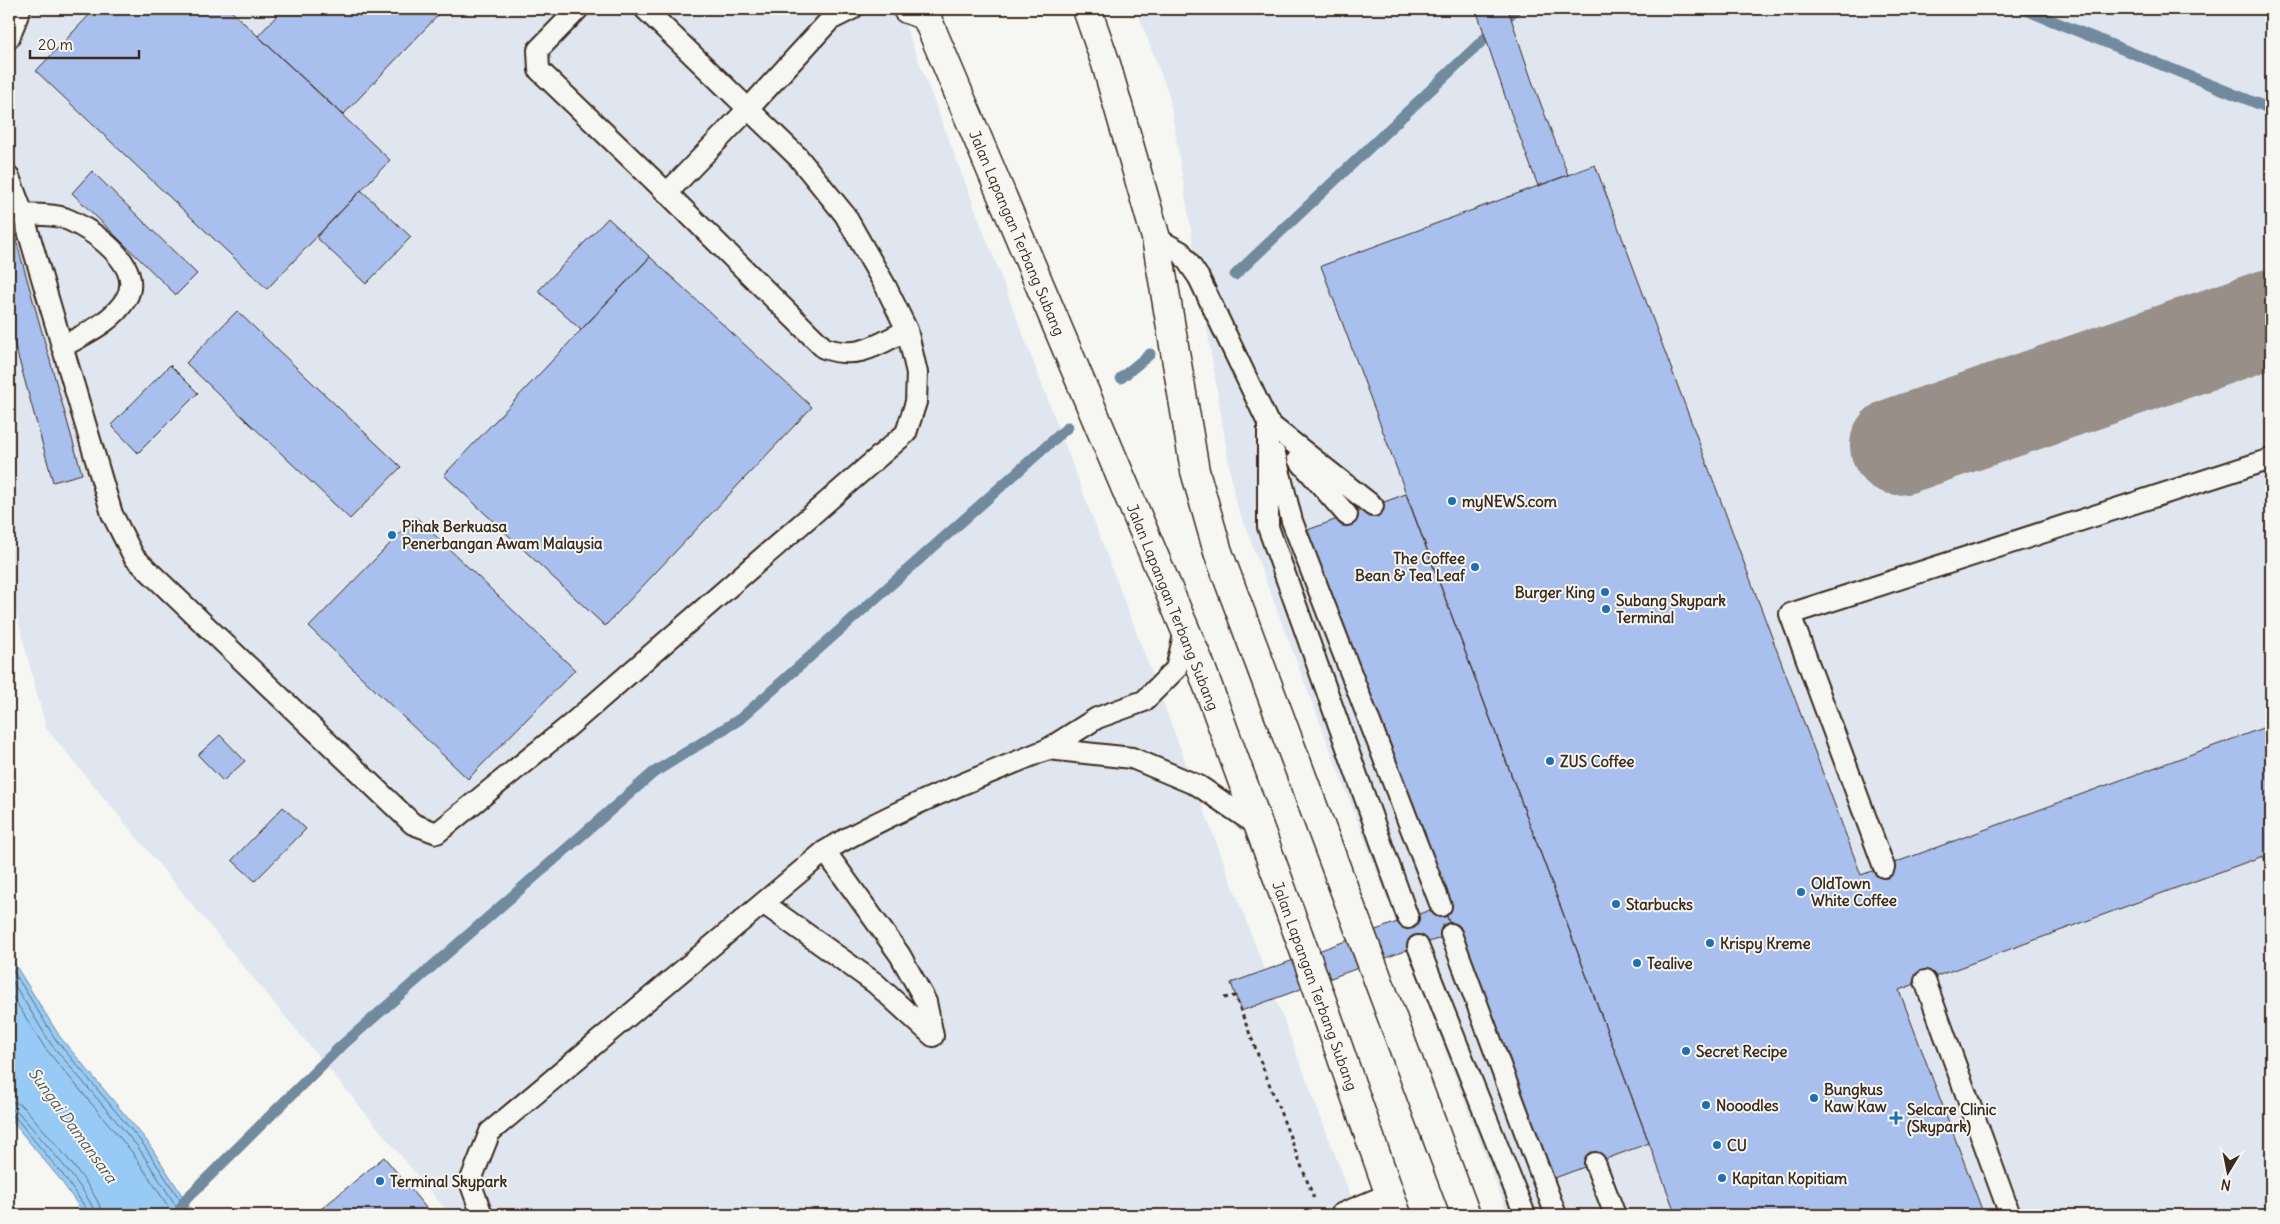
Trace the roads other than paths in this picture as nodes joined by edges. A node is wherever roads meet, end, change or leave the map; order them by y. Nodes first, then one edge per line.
1 (20, 9) edge
2 (578, 9) edge
3 (645, 9) edge
4 (852, 9) edge
5 (1087, 9) edge
6 (919, 11) edge
7 (9, 38) edge
8 (749, 108) junction
9 (9, 177) edge
10 (667, 193) junction
11 (23, 214) junction
12 (1156, 238) junction
13 (908, 330) junction
14 (62, 346) junction
15 (1268, 423) junction
16 (2271, 459) edge
17 (1373, 506) dead end
18 (1347, 515) dead end
19 (1185, 631) junction
20 (1048, 749) junction
21 (1258, 826) junction
22 (825, 851) junction
23 (1884, 867) dead end
24 (764, 903) junction
25 (1441, 906) dead end
26 (1408, 918) dead end
27 (1451, 934) dead end
28 (1418, 946) dead end
29 (1925, 981) dead end
30 (1595, 1163) dead end
31 (1393, 1205) edge
32 (1341, 1214) dead end
33 (482, 1215) edge
34 (1466, 1215) edge
35 (1525, 1215) edge
36 (1556, 1215) edge
37 (1615, 1215) edge
38 (2010, 1215) edge

1 - 7 lane
2 - 10 lane
3 - 8 lane
4 - 8 lane
5 - 12 main road
6 - 19 main road, Jalan Lapangan Terbang Subang
8 - 10 lane
8 - 13 lane
9 - 11 lane
10 - 13 lane
11 - 14 lane
11 - 14 lane
12 - 15 lane
12 - 34 main road
13 - 14 lane
15 - 17 lane
15 - 18 lane
15 - 25 lane
15 - 26 lane
16 - 23 lane
19 - 20 lane
19 - 21 main road, Jalan Lapangan Terbang Subang
20 - 21 lane
20 - 22 lane
21 - 31 main road, Jalan Lapangan Terbang Subang
22 - 24 lane
22 - 24 lane
24 - 33 lane
27 - 36 lane
28 - 35 lane
29 - 38 lane
30 - 37 lane
31 - 32 lane

